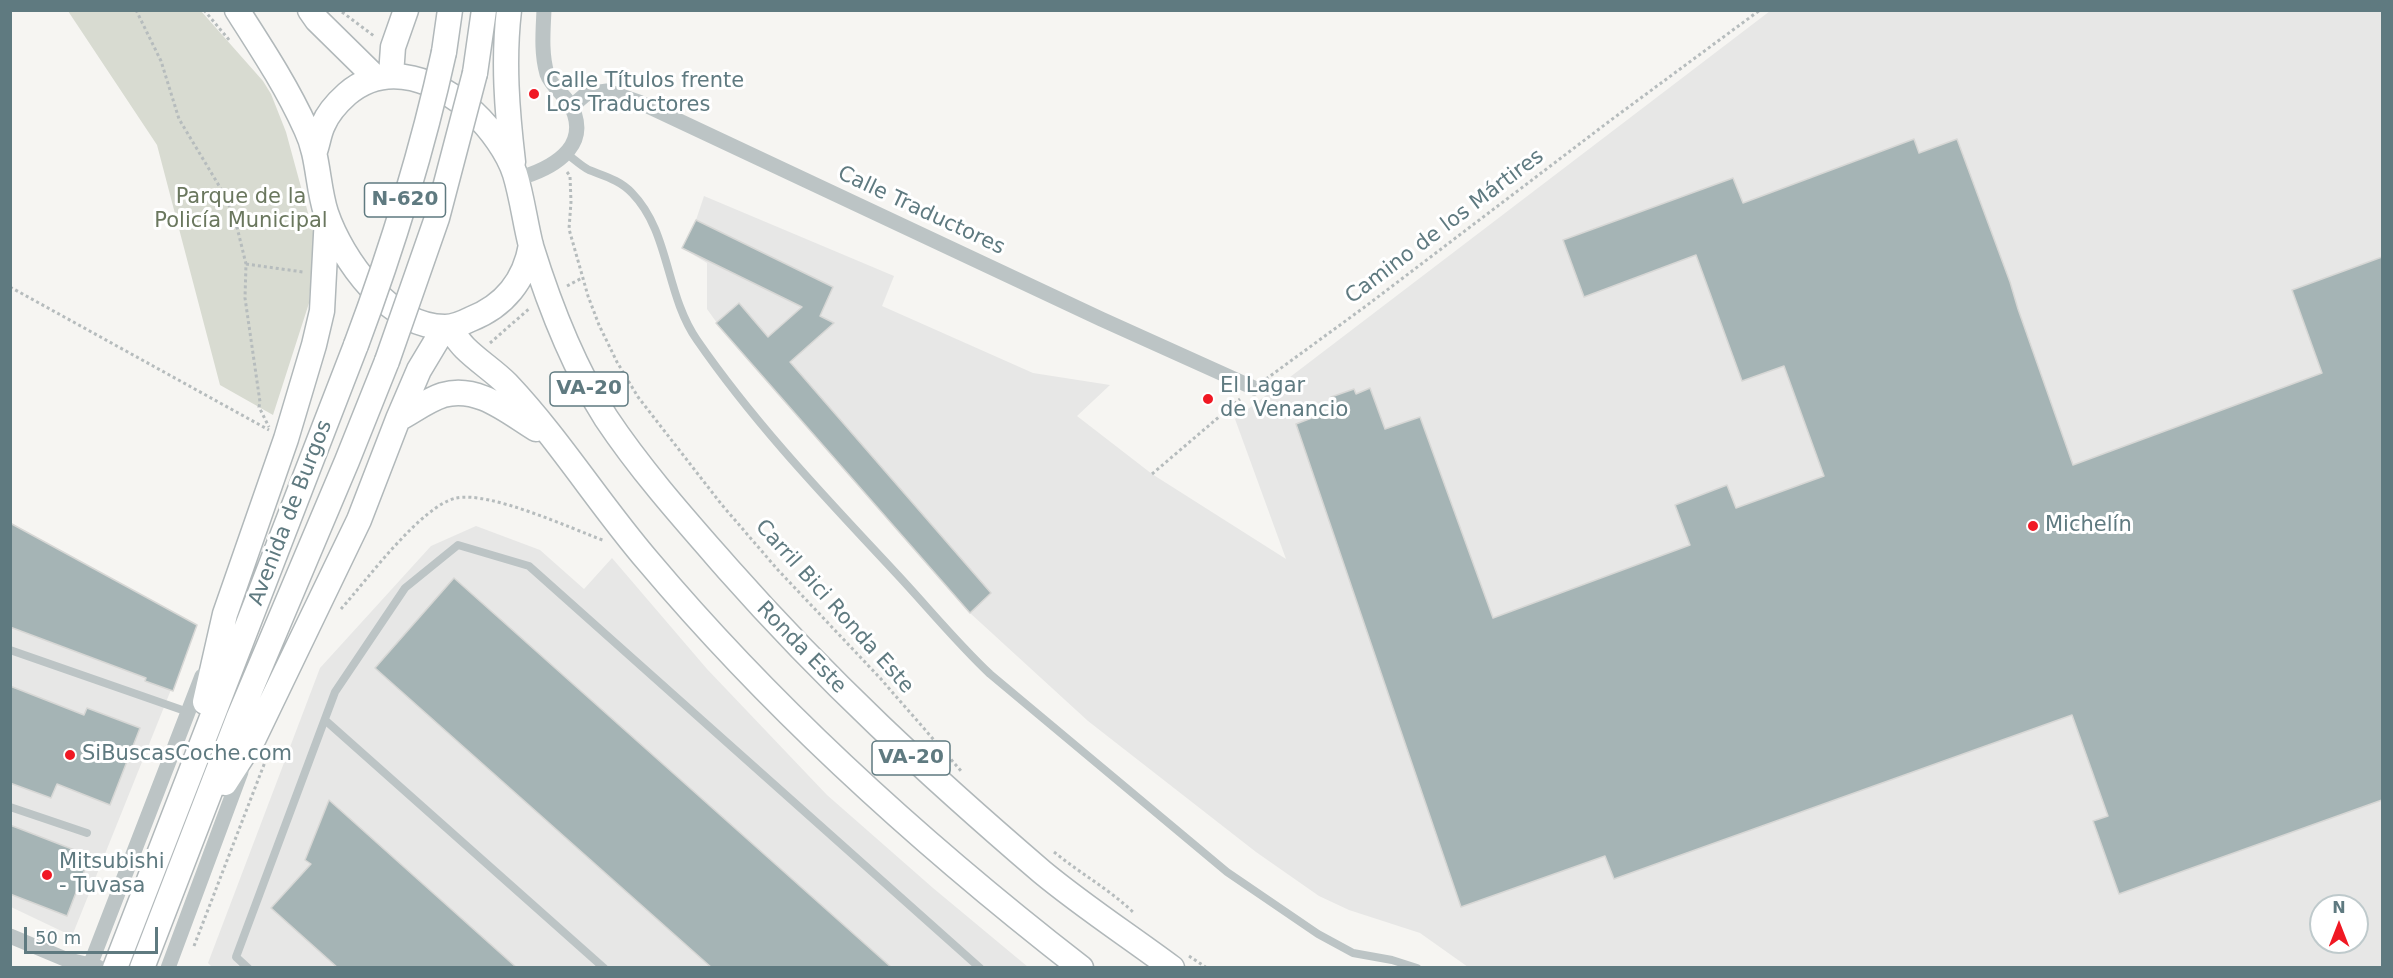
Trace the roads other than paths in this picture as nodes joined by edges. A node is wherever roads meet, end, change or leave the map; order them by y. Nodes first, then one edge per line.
1 (237, 10) edge
2 (310, 10) edge
3 (406, 10) edge
4 (450, 10) edge
5 (484, 10) edge
6 (509, 10) edge
7 (544, 10) edge
8 (383, 76) junction
9 (572, 107) junction
10 (315, 151) junction
11 (567, 154) junction
12 (515, 175) junction
13 (327, 216) junction
14 (531, 245) junction
15 (444, 327) junction
16 (1254, 388) road end
17 (398, 419) junction
18 (554, 441) junction
19 (225, 614) junction
20 (10, 650) edge
21 (188, 712) junction
22 (325, 720) junction
23 (254, 738) junction
24 (185, 788) junction
25 (10, 807) edge
26 (197, 828) junction
27 (87, 833) dead end
28 (10, 936) edge
29 (1179, 960) edge
30 (93, 966) edge
31 (115, 968) edge
32 (142, 968) edge
33 (168, 968) edge
34 (248, 968) edge
35 (604, 968) edge
36 (980, 968) edge
37 (1080, 968) edge
38 (1417, 968) edge

1 - 10 highway
2 - 8 highway
3 - 8 highway
4 - 24 highway, Avenida de Burgos / N-620, bridge
5 - 26 highway, Avenida de Burgos / N-620, bridge
6 - 12 highway
7 - 9 street
8 - 10 highway
8 - 12 highway, Ronda Este / VA-20
9 - 11 street
9 - 16 street, Calle Traductores
10 - 13 highway
11 - 12 street
11 - 38 lane
12 - 14 highway, Ronda Este / VA-20
13 - 15 highway
13 - 19 highway
14 - 15 highway, Ronda Este / VA-20
14 - 29 highway, Ronda Este / VA-20
15 - 17 highway
15 - 18 highway, VA-20
17 - 18 highway
17 - 23 highway
18 - 37 highway, VA-20
19 - 21 street, Avenida de Burgos
19 - 24 highway
20 - 21 lane
21 - 30 street, Avenida de Burgos
22 - 34 lane
22 - 35 lane
22 - 36 lane
23 - 26 highway
23 - 33 street
24 - 31 highway, Avenida de Burgos
25 - 27 lane
26 - 32 highway, Avenida de Burgos
28 - 30 street

